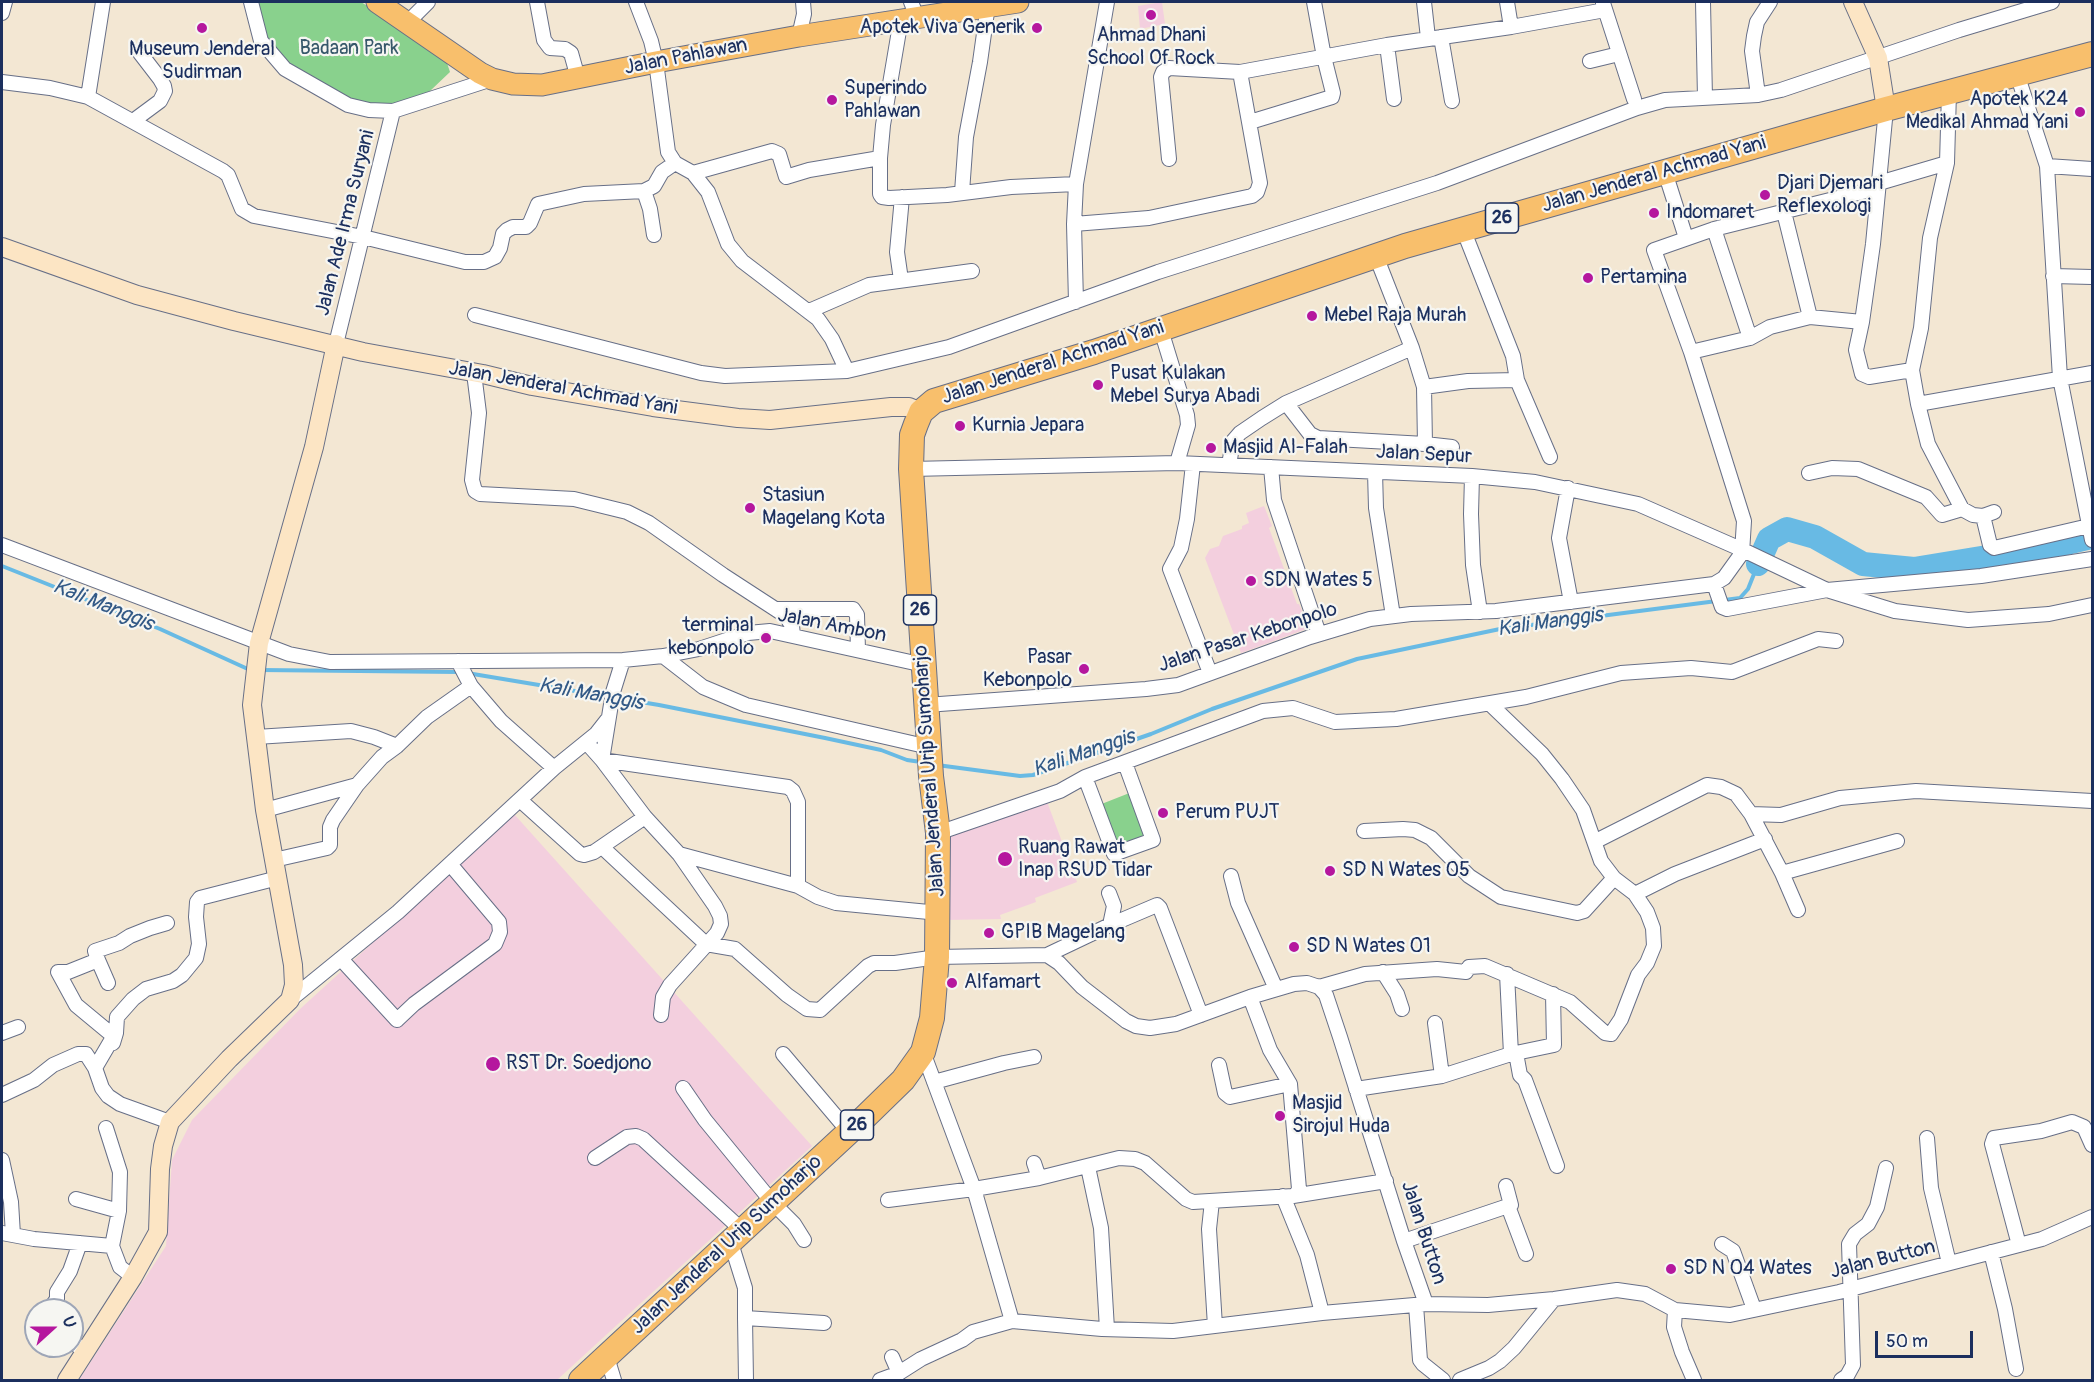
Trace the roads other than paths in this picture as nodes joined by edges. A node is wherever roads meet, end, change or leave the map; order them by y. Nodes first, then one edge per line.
1 (5, 2) edge
2 (103, 2) edge
3 (251, 2) edge
4 (377, 2) edge
5 (428, 2) edge
6 (537, 2) edge
7 (636, 2) edge
8 (803, 2) edge
9 (1107, 2) edge
10 (1314, 2) edge
11 (1424, 2) edge
12 (1507, 2) edge
13 (1702, 2) edge
14 (1770, 2) edge
15 (1853, 2) edge
16 (2052, 2) edge
17 (1003, 3) edge
18 (2032, 5) edge
19 (1603, 6) edge
20 (910, 12) edge
21 (2, 13) edge
22 (408, 22) junction
23 (1511, 27) junction
24 (799, 36) junction
25 (1434, 38) junction
26 (1387, 45) junction
27 (140, 53) dead end
28 (1619, 54) junction
29 (2092, 54) edge
30 (1324, 57) junction
31 (1878, 58) junction
32 (1590, 61) dead end
33 (656, 62) junction
34 (1240, 72) junction
35 (2017, 74) junction
36 (578, 78) junction
37 (492, 79) junction
38 (2, 82) edge
39 (1949, 92) junction
40 (1758, 95) junction
41 (88, 97) junction
42 (1705, 98) junction
43 (1394, 99) dead end
44 (1634, 99) dead end
45 (1452, 101) dead end
46 (1886, 110) junction
47 (393, 111) junction
48 (133, 121) junction
49 (1250, 122) junction
50 (880, 158) junction
51 (1169, 159) dead end
52 (675, 163) junction
53 (1947, 163) junction
54 (2047, 166) junction
55 (2092, 169) edge
56 (1665, 172) junction
57 (693, 173) junction
58 (1076, 184) junction
59 (1879, 185) junction
60 (644, 191) junction
61 (962, 192) junction
62 (902, 197) junction
63 (1784, 212) junction
64 (1074, 224) junction
65 (1463, 229) junction
66 (1714, 229) junction
67 (654, 235) dead end
68 (363, 237) junction
69 (1686, 238) junction
70 (2, 247) edge
71 (1376, 256) junction
72 (972, 271) dead end
73 (2053, 276) junction
74 (2092, 277) edge
75 (901, 280) junction
76 (1076, 302) junction
77 (809, 311) junction
78 (475, 315) dead end
79 (1810, 317) junction
80 (1862, 322) junction
81 (1161, 330) junction
82 (1750, 338) junction
83 (336, 344) junction
84 (1412, 348) junction
85 (1691, 352) junction
86 (1912, 370) junction
87 (847, 371) junction
88 (474, 373) junction
89 (2092, 373) edge
90 (2060, 378) junction
91 (1517, 380) junction
92 (1424, 387) junction
93 (1286, 404) junction
94 (1918, 404) junction
95 (921, 412) junction
96 (1425, 444) junction
97 (1452, 447) dead end
98 (1550, 457) dead end
99 (1177, 463) junction
100 (1193, 464) junction
101 (1229, 465) junction
102 (1271, 467) junction
103 (911, 469) junction
104 (1375, 472) junction
105 (1809, 472) dead end
106 (1472, 476) junction
107 (1569, 488) junction
108 (1962, 509) junction
109 (2090, 532) edge
110 (2, 545) edge
111 (1747, 552) junction
112 (2092, 559) edge
113 (1827, 590) junction
114 (1716, 592) junction
115 (1571, 602) junction
116 (2092, 605) edge
117 (776, 609) junction
118 (1480, 612) junction
119 (1393, 616) junction
120 (1319, 634) junction
121 (793, 635) junction
122 (1836, 641) dead end
123 (259, 643) junction
124 (858, 650) junction
125 (663, 656) junction
126 (622, 660) junction
127 (924, 665) junction
128 (464, 673) junction
129 (1210, 673) junction
130 (1490, 704) junction
131 (926, 705) junction
132 (609, 718) junction
133 (256, 737) junction
134 (586, 742) junction
135 (397, 746) junction
136 (929, 749) junction
137 (602, 760) junction
138 (1125, 763) junction
139 (554, 768) junction
140 (1085, 777) junction
141 (357, 785) junction
142 (520, 800) junction
143 (2092, 801) edge
144 (265, 810) junction
145 (1751, 814) junction
146 (1781, 815) junction
147 (645, 817) junction
148 (1364, 831) dead end
149 (938, 833) junction
150 (1763, 836) junction
151 (1596, 841) junction
152 (1897, 841) dead end
153 (602, 847) junction
154 (679, 854) junction
155 (274, 860) junction
156 (450, 864) junction
157 (1782, 873) junction
158 (1231, 876) dead end
159 (1614, 878) junction
160 (278, 879) junction
161 (798, 886) junction
162 (1109, 893) dead end
163 (1635, 894) junction
164 (1797, 910) dead end
165 (939, 913) junction
166 (167, 923) dead end
167 (1110, 925) junction
168 (706, 944) junction
169 (1047, 955) junction
170 (937, 957) junction
171 (341, 959) junction
172 (98, 960) junction
173 (1383, 972) junction
174 (1508, 974) junction
175 (108, 983) dead end
176 (1319, 987) junction
177 (1276, 989) junction
178 (1553, 994) junction
179 (1250, 997) junction
180 (290, 1000) junction
181 (122, 1001) dead end
182 (1402, 1009) dead end
183 (661, 1015) dead end
184 (1201, 1015) junction
185 (1435, 1023) dead end
186 (18, 1027) dead end
187 (102, 1028) junction
188 (2, 1032) edge
189 (923, 1052) junction
190 (783, 1054) dead end
191 (1513, 1054) junction
192 (1034, 1057) dead end
193 (1219, 1065) dead end
194 (96, 1069) junction
195 (1442, 1076) junction
196 (934, 1082) junction
197 (1290, 1084) junction
198 (683, 1088) dead end
199 (1356, 1089) junction
200 (2, 1095) edge
201 (170, 1122) junction
202 (106, 1128) dead end
203 (849, 1132) junction
204 (1927, 1138) dead end
205 (2092, 1145) edge
206 (595, 1158) dead end
207 (2, 1160) edge
208 (1034, 1163) dead end
209 (1557, 1166) dead end
210 (1088, 1167) junction
211 (1886, 1168) dead end
212 (1039, 1178) junction
213 (1386, 1181) junction
214 (1506, 1186) dead end
215 (974, 1189) junction
216 (1288, 1196) junction
217 (76, 1199) dead end
218 (888, 1200) dead end
219 (1212, 1202) junction
220 (773, 1203) junction
221 (1508, 1206) junction
222 (119, 1211) junction
223 (2092, 1216) edge
224 (7, 1234) edge
225 (737, 1237) junction
226 (804, 1240) dead end
227 (1404, 1241) junction
228 (80, 1243) junction
229 (1722, 1244) dead end
230 (2019, 1245) junction
231 (112, 1246) junction
232 (1991, 1252) junction
233 (1526, 1254) dead end
234 (1949, 1263) junction
235 (133, 1277) junction
236 (1852, 1288) junction
237 (57, 1298) edge
238 (1554, 1299) junction
239 (1421, 1304) junction
240 (1754, 1309) junction
241 (1675, 1310) junction
242 (1322, 1313) junction
243 (745, 1318) junction
244 (1012, 1321) junction
245 (824, 1323) dead end
246 (1215, 1326) junction
247 (1107, 1329) junction
248 (84, 1338) edge
249 (607, 1357) junction
250 (892, 1357) dead end
251 (74, 1358) edge
252 (2016, 1369) dead end
253 (899, 1373) junction
254 (67, 1380) edge
255 (581, 1380) edge
256 (614, 1380) edge
257 (746, 1380) edge
258 (879, 1380) edge
259 (1443, 1380) edge
260 (1460, 1380) edge
261 (1694, 1380) edge
262 (1841, 1380) edge

1 - 21 street
2 - 41 street
3 - 47 street, Jalan Ade Irma Suryani
4 - 22 main road, Jalan Pahlawan
5 - 22 street
6 - 36 street
7 - 33 street
8 - 24 street
9 - 58 street
10 - 30 street
11 - 25 street
12 - 23 street
13 - 42 street
14 - 40 street
15 - 31 street
16 - 18 street
17 - 20 main road, Jalan Pahlawan
17 - 61 street
18 - 31 street
19 - 23 street
19 - 28 street
20 - 24 main road, Jalan Pahlawan
20 - 50 street
22 - 37 main road, Jalan Pahlawan
23 - 25 street
24 - 33 main road, Jalan Pahlawan
25 - 26 street
25 - 45 street
26 - 30 street
26 - 43 street
27 - 48 street
28 - 32 street
28 - 44 street
29 - 35 highway, Jalan Jenderal Achmad Yani / 26
30 - 34 street
30 - 49 street
31 - 40 street
31 - 46 street
33 - 36 main road, Jalan Pahlawan
33 - 52 street
34 - 49 street
34 - 51 street
35 - 39 highway, Jalan Jenderal Achmad Yani / 26
35 - 54 street
36 - 37 main road, Jalan Pahlawan
37 - 47 street, Jalan Ade Irma Suryani
38 - 41 street
39 - 46 highway, Jalan Jenderal Achmad Yani / 26
39 - 53 street
40 - 42 street
41 - 48 street
42 - 76 street
46 - 56 highway, Jalan Jenderal Achmad Yani / 26
46 - 59 street
47 - 68 street, Jalan Ade Irma Suryani
48 - 68 street
49 - 64 street
50 - 57 street
50 - 62 street
52 - 57 street
52 - 60 street
53 - 59 street
53 - 86 street
54 - 55 street
54 - 73 street
56 - 65 highway, Jalan Jenderal Achmad Yani / 26
56 - 69 street
57 - 77 street
58 - 61 street
58 - 64 street
59 - 63 street
59 - 80 street
60 - 67 street
60 - 68 street
61 - 62 street
62 - 75 street
63 - 66 street
63 - 79 street
64 - 76 street
65 - 71 highway, Jalan Jenderal Achmad Yani / 26
65 - 91 street
66 - 69 street
66 - 82 street
68 - 83 street, Jalan Ade Irma Suryani
69 - 85 street
70 - 83 street, Jalan Jenderal Achmad Yani
71 - 81 highway, Jalan Jenderal Achmad Yani / 26
71 - 84 street
72 - 75 street
73 - 74 street
73 - 90 street
75 - 77 street
76 - 87 street
77 - 87 street
78 - 87 street
79 - 80 street
79 - 82 street
80 - 86 street
81 - 95 highway, Jalan Jenderal Achmad Yani / 26
81 - 99 street
82 - 85 street
83 - 88 street, Jalan Jenderal Achmad Yani
83 - 123 street
84 - 92 street
84 - 93 street
85 - 111 street
86 - 94 street
88 - 95 street, Jalan Jenderal Achmad Yani
88 - 117 street
89 - 90 street
90 - 94 street
90 - 109 street
91 - 92 street
91 - 98 street
92 - 96 street
93 - 96 street
93 - 101 street
94 - 108 street
95 - 103 highway, Jalan Jenderal Urip Sumoharjo / 26
96 - 97 street
99 - 100 street, Jalan Sepur
99 - 103 street, Jalan Sepur
100 - 101 street, Jalan Sepur
100 - 129 street
101 - 102 street, Jalan Sepur
102 - 104 street, Jalan Sepur
102 - 120 street
103 - 127 highway, Jalan Jenderal Urip Sumoharjo / 26
104 - 106 street, Jalan Sepur
104 - 119 street
105 - 108 street
106 - 107 street, Jalan Sepur
106 - 118 street
107 - 111 street, Jalan Sepur
107 - 115 street
108 - 109 street
110 - 123 street, Jalan Ambon
111 - 113 street, Jalan Sepur
111 - 114 street
112 - 113 street
113 - 114 street, Jalan Pasar Kebonpolo
113 - 116 street, Jalan Sepur
114 - 115 street, Jalan Pasar Kebonpolo
115 - 118 street, Jalan Pasar Kebonpolo
117 - 121 street
117 - 124 street
118 - 119 street, Jalan Pasar Kebonpolo
119 - 120 street, Jalan Pasar Kebonpolo
120 - 129 street, Jalan Pasar Kebonpolo
121 - 124 street, Jalan Ambon
121 - 125 street, Jalan Ambon
122 - 130 street
123 - 128 street, Jalan Ambon
123 - 133 street
124 - 127 street, Jalan Ambon
125 - 126 street, Jalan Ambon
125 - 136 street
126 - 128 street, Jalan Ambon
126 - 132 street
127 - 131 highway, Jalan Jenderal Urip Sumoharjo / 26
128 - 135 street
128 - 139 street
129 - 131 street, Jalan Pasar Kebonpolo
130 - 138 street
130 - 151 street
131 - 136 highway, Jalan Jenderal Urip Sumoharjo / 26
132 - 134 street
132 - 137 street
133 - 135 street
133 - 144 street
134 - 137 street
134 - 139 street
135 - 141 street
136 - 149 highway, Jalan Jenderal Urip Sumoharjo / 26
137 - 147 street
137 - 161 street
138 - 140 street
138 - 140 street
139 - 142 street
140 - 149 street
141 - 144 street
141 - 155 street
142 - 153 street
142 - 156 street
143 - 146 street
144 - 155 street
145 - 146 street
145 - 150 street
145 - 151 street
146 - 150 street
147 - 153 street
147 - 154 street
148 - 159 street
149 - 165 highway, Jalan Jenderal Urip Sumoharjo / 26
150 - 157 street
150 - 163 street
151 - 159 street
152 - 157 street
153 - 168 street
154 - 161 street
154 - 168 street
155 - 160 street
156 - 171 street
156 - 171 street
157 - 164 street
158 - 177 street
159 - 163 street
160 - 180 street
160 - 194 street
161 - 165 street
162 - 167 street
163 - 178 street
165 - 170 highway, Jalan Jenderal Urip Sumoharjo / 26
166 - 172 street
167 - 169 street
167 - 184 street
168 - 170 street
168 - 183 street
169 - 170 street
169 - 184 street
170 - 189 highway, Jalan Jenderal Urip Sumoharjo / 26
171 - 180 street
172 - 175 street
172 - 187 street
173 - 174 street
173 - 176 street
173 - 182 street
174 - 178 street
174 - 191 street
176 - 177 street
176 - 199 street, Jalan Button
177 - 179 street
178 - 191 street
179 - 184 street
179 - 197 street
180 - 201 street
181 - 187 street
185 - 195 street
186 - 188 street
187 - 194 street
189 - 196 street
189 - 203 highway, Jalan Jenderal Urip Sumoharjo / 26
190 - 203 street
191 - 195 street
191 - 209 street
192 - 196 street
193 - 197 street
194 - 200 street
194 - 201 street
195 - 199 street
196 - 215 street
197 - 216 street
198 - 220 street
199 - 213 street, Jalan Button
201 - 235 street
202 - 222 street
203 - 220 highway, Jalan Jenderal Urip Sumoharjo / 26
204 - 234 street
205 - 230 street
206 - 225 street
207 - 224 street
208 - 212 street
210 - 212 street
210 - 219 street
210 - 247 street
211 - 236 street
212 - 215 street
213 - 216 street
213 - 227 street, Jalan Button
214 - 221 street
215 - 218 street
215 - 244 street
216 - 219 street
216 - 242 street
217 - 222 street
219 - 246 street
220 - 225 highway, Jalan Jenderal Urip Sumoharjo / 26
220 - 226 street
221 - 227 street
221 - 233 street
222 - 231 street
223 - 230 street, Jalan Button
224 - 228 street
225 - 243 street
225 - 249 highway, Jalan Jenderal Urip Sumoharjo / 26
227 - 239 street, Jalan Button
228 - 231 street
228 - 237 street
229 - 240 street
230 - 232 street, Jalan Button
231 - 235 street
232 - 234 street, Jalan Button
232 - 252 street
234 - 236 street, Jalan Button
235 - 248 street
236 - 240 street, Jalan Button
236 - 262 street
238 - 239 street, Jalan Button
238 - 241 street, Jalan Button
238 - 260 street
239 - 242 street
239 - 259 street
240 - 241 street, Jalan Button
241 - 261 street
242 - 246 street
243 - 245 street
243 - 257 street
244 - 247 street
244 - 253 street
246 - 247 street
249 - 255 highway, Jalan Jenderal Urip Sumoharjo / 26
249 - 256 street
250 - 253 street
251 - 254 street
253 - 258 street

